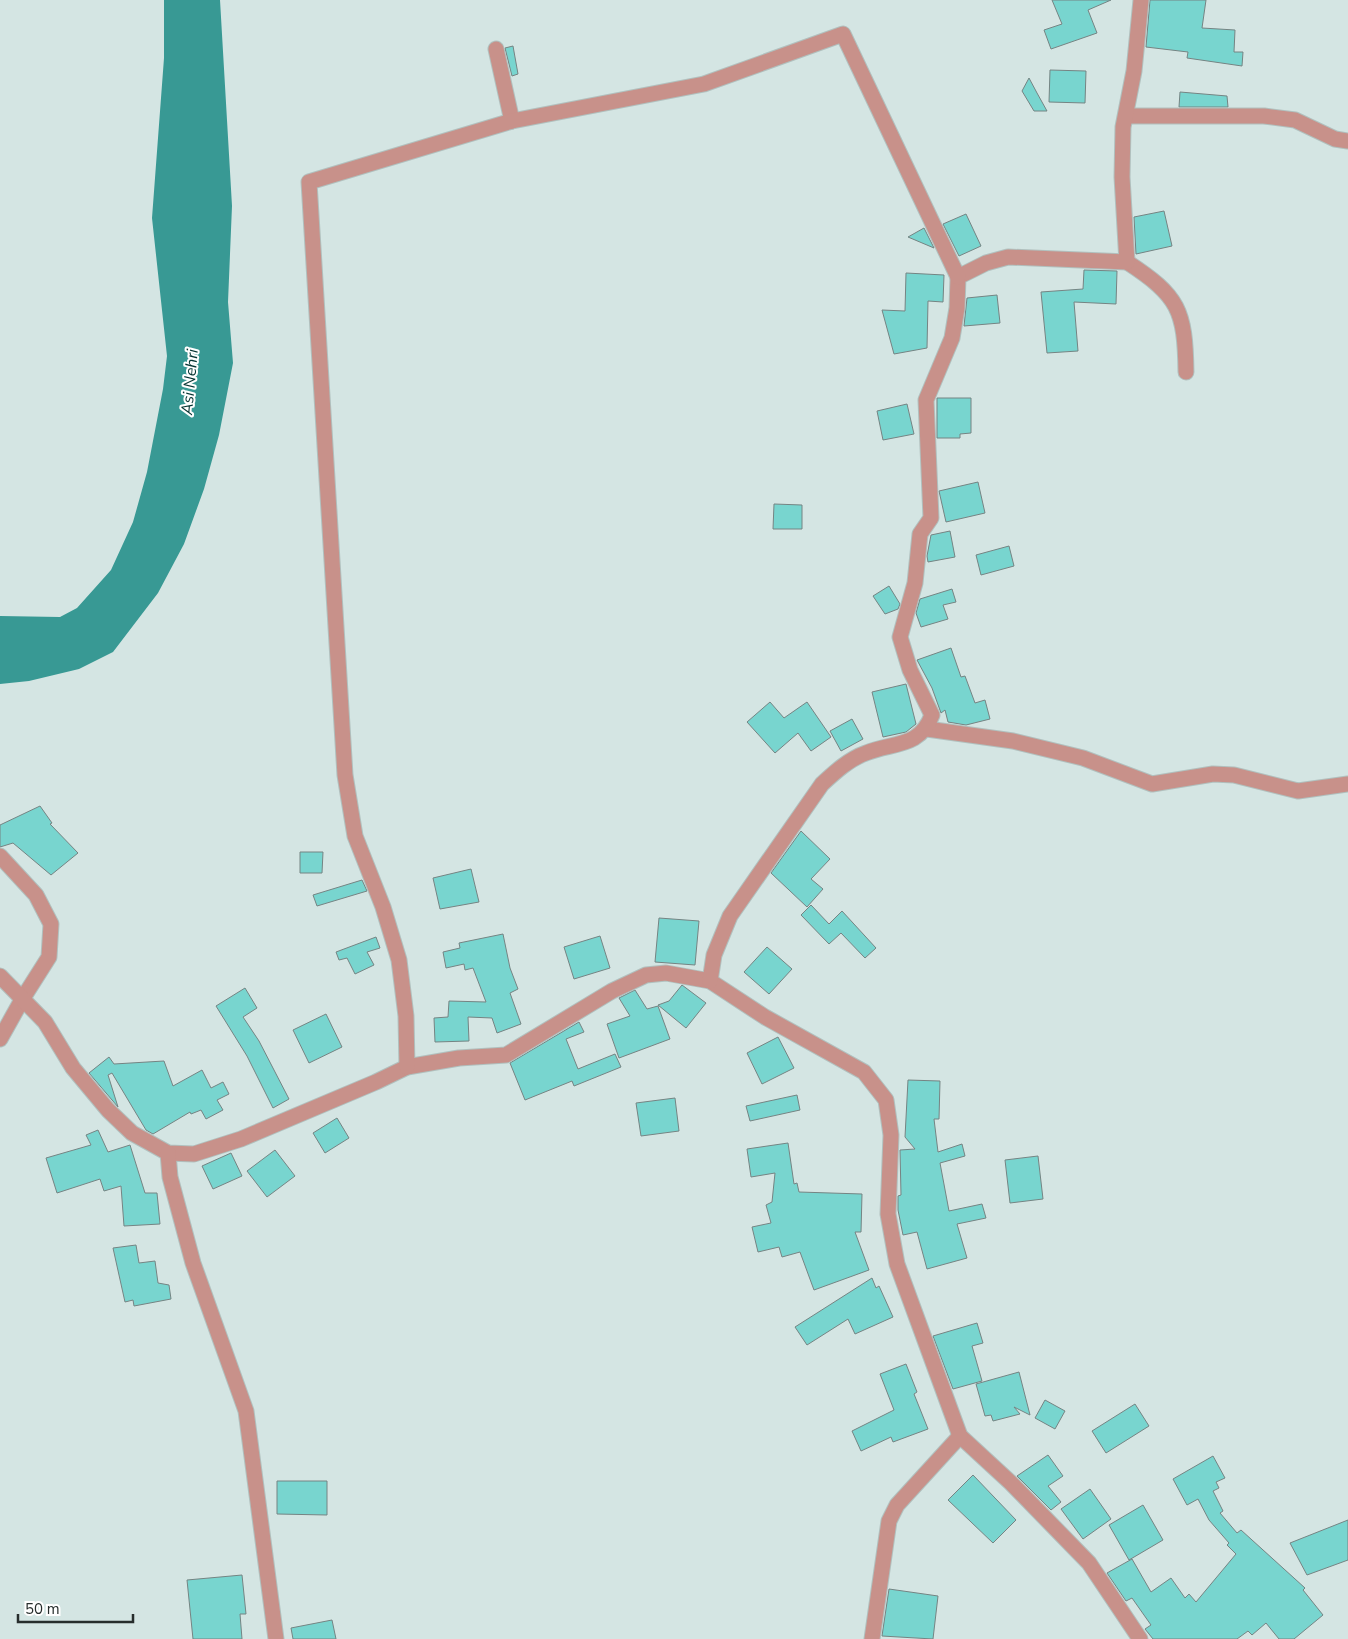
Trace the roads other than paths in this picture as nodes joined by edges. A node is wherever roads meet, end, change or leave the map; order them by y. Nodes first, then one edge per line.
1 (1141, 0) edge
2 (496, 49) dead end
3 (1126, 116) junction
4 (512, 121) junction
5 (1348, 141) edge
6 (1127, 262) junction
7 (958, 277) junction
8 (1186, 372) dead end
9 (927, 729) junction
10 (1348, 784) edge
11 (0, 856) edge
12 (0, 976) edge
13 (710, 981) junction
14 (23, 998) junction
15 (0, 1039) edge
16 (407, 1067) junction
17 (168, 1153) junction
18 (960, 1436) junction
19 (276, 1639) edge
20 (872, 1639) edge
21 (1140, 1639) edge

1 - 3 street
2 - 4 street
3 - 5 street
3 - 6 street
4 - 7 street
4 - 16 street
6 - 7 street
6 - 8 street
7 - 9 street
9 - 10 street
9 - 13 street
11 - 14 street
12 - 14 street
13 - 16 street
13 - 18 street
14 - 15 street
14 - 17 street
16 - 17 street
17 - 19 street
18 - 20 street
18 - 21 street

